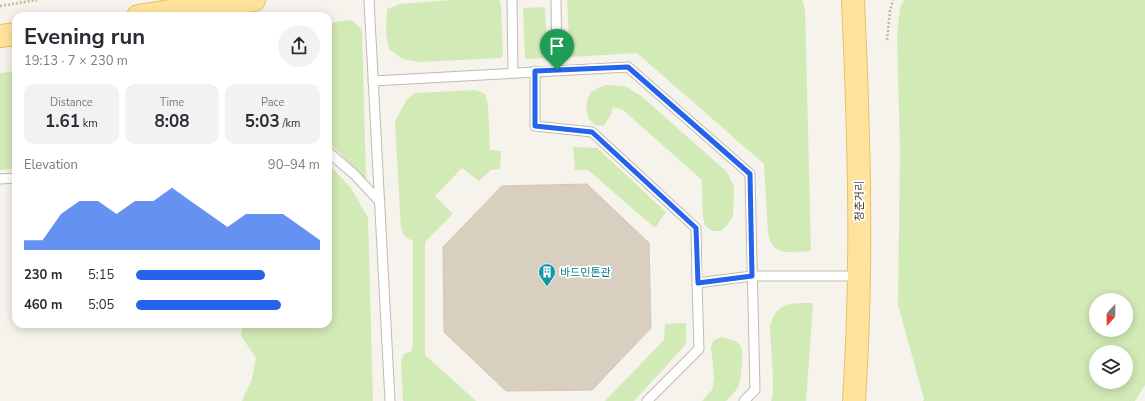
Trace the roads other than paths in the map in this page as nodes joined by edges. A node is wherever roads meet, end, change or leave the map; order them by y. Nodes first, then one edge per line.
1 (254, 0) edge
2 (369, 0) edge
3 (512, 0) edge
4 (556, 0) edge
5 (853, 0) edge
6 (164, 12) edge
7 (12, 34) edge
8 (0, 36) edge
9 (557, 70) junction
10 (535, 71) junction
11 (514, 73) junction
12 (373, 80) junction
13 (332, 155) edge
14 (12, 178) edge
15 (0, 179) edge
16 (380, 202) junction
17 (752, 276) junction
18 (859, 276) junction
19 (698, 283) junction
20 (390, 401) edge
21 (647, 401) edge
22 (744, 401) edge
23 (854, 401) edge

1 - 6 main road
2 - 12 lane
3 - 11 lane
4 - 9 lane
5 - 18 main road, 청춘거리
7 - 8 main road
9 - 10 lane
9 - 17 lane
10 - 11 lane
10 - 19 lane
11 - 12 lane
12 - 16 lane
13 - 16 lane
14 - 15 lane
16 - 20 lane
17 - 18 lane
17 - 19 lane
17 - 22 lane
18 - 23 main road, 청춘거리
19 - 21 lane

